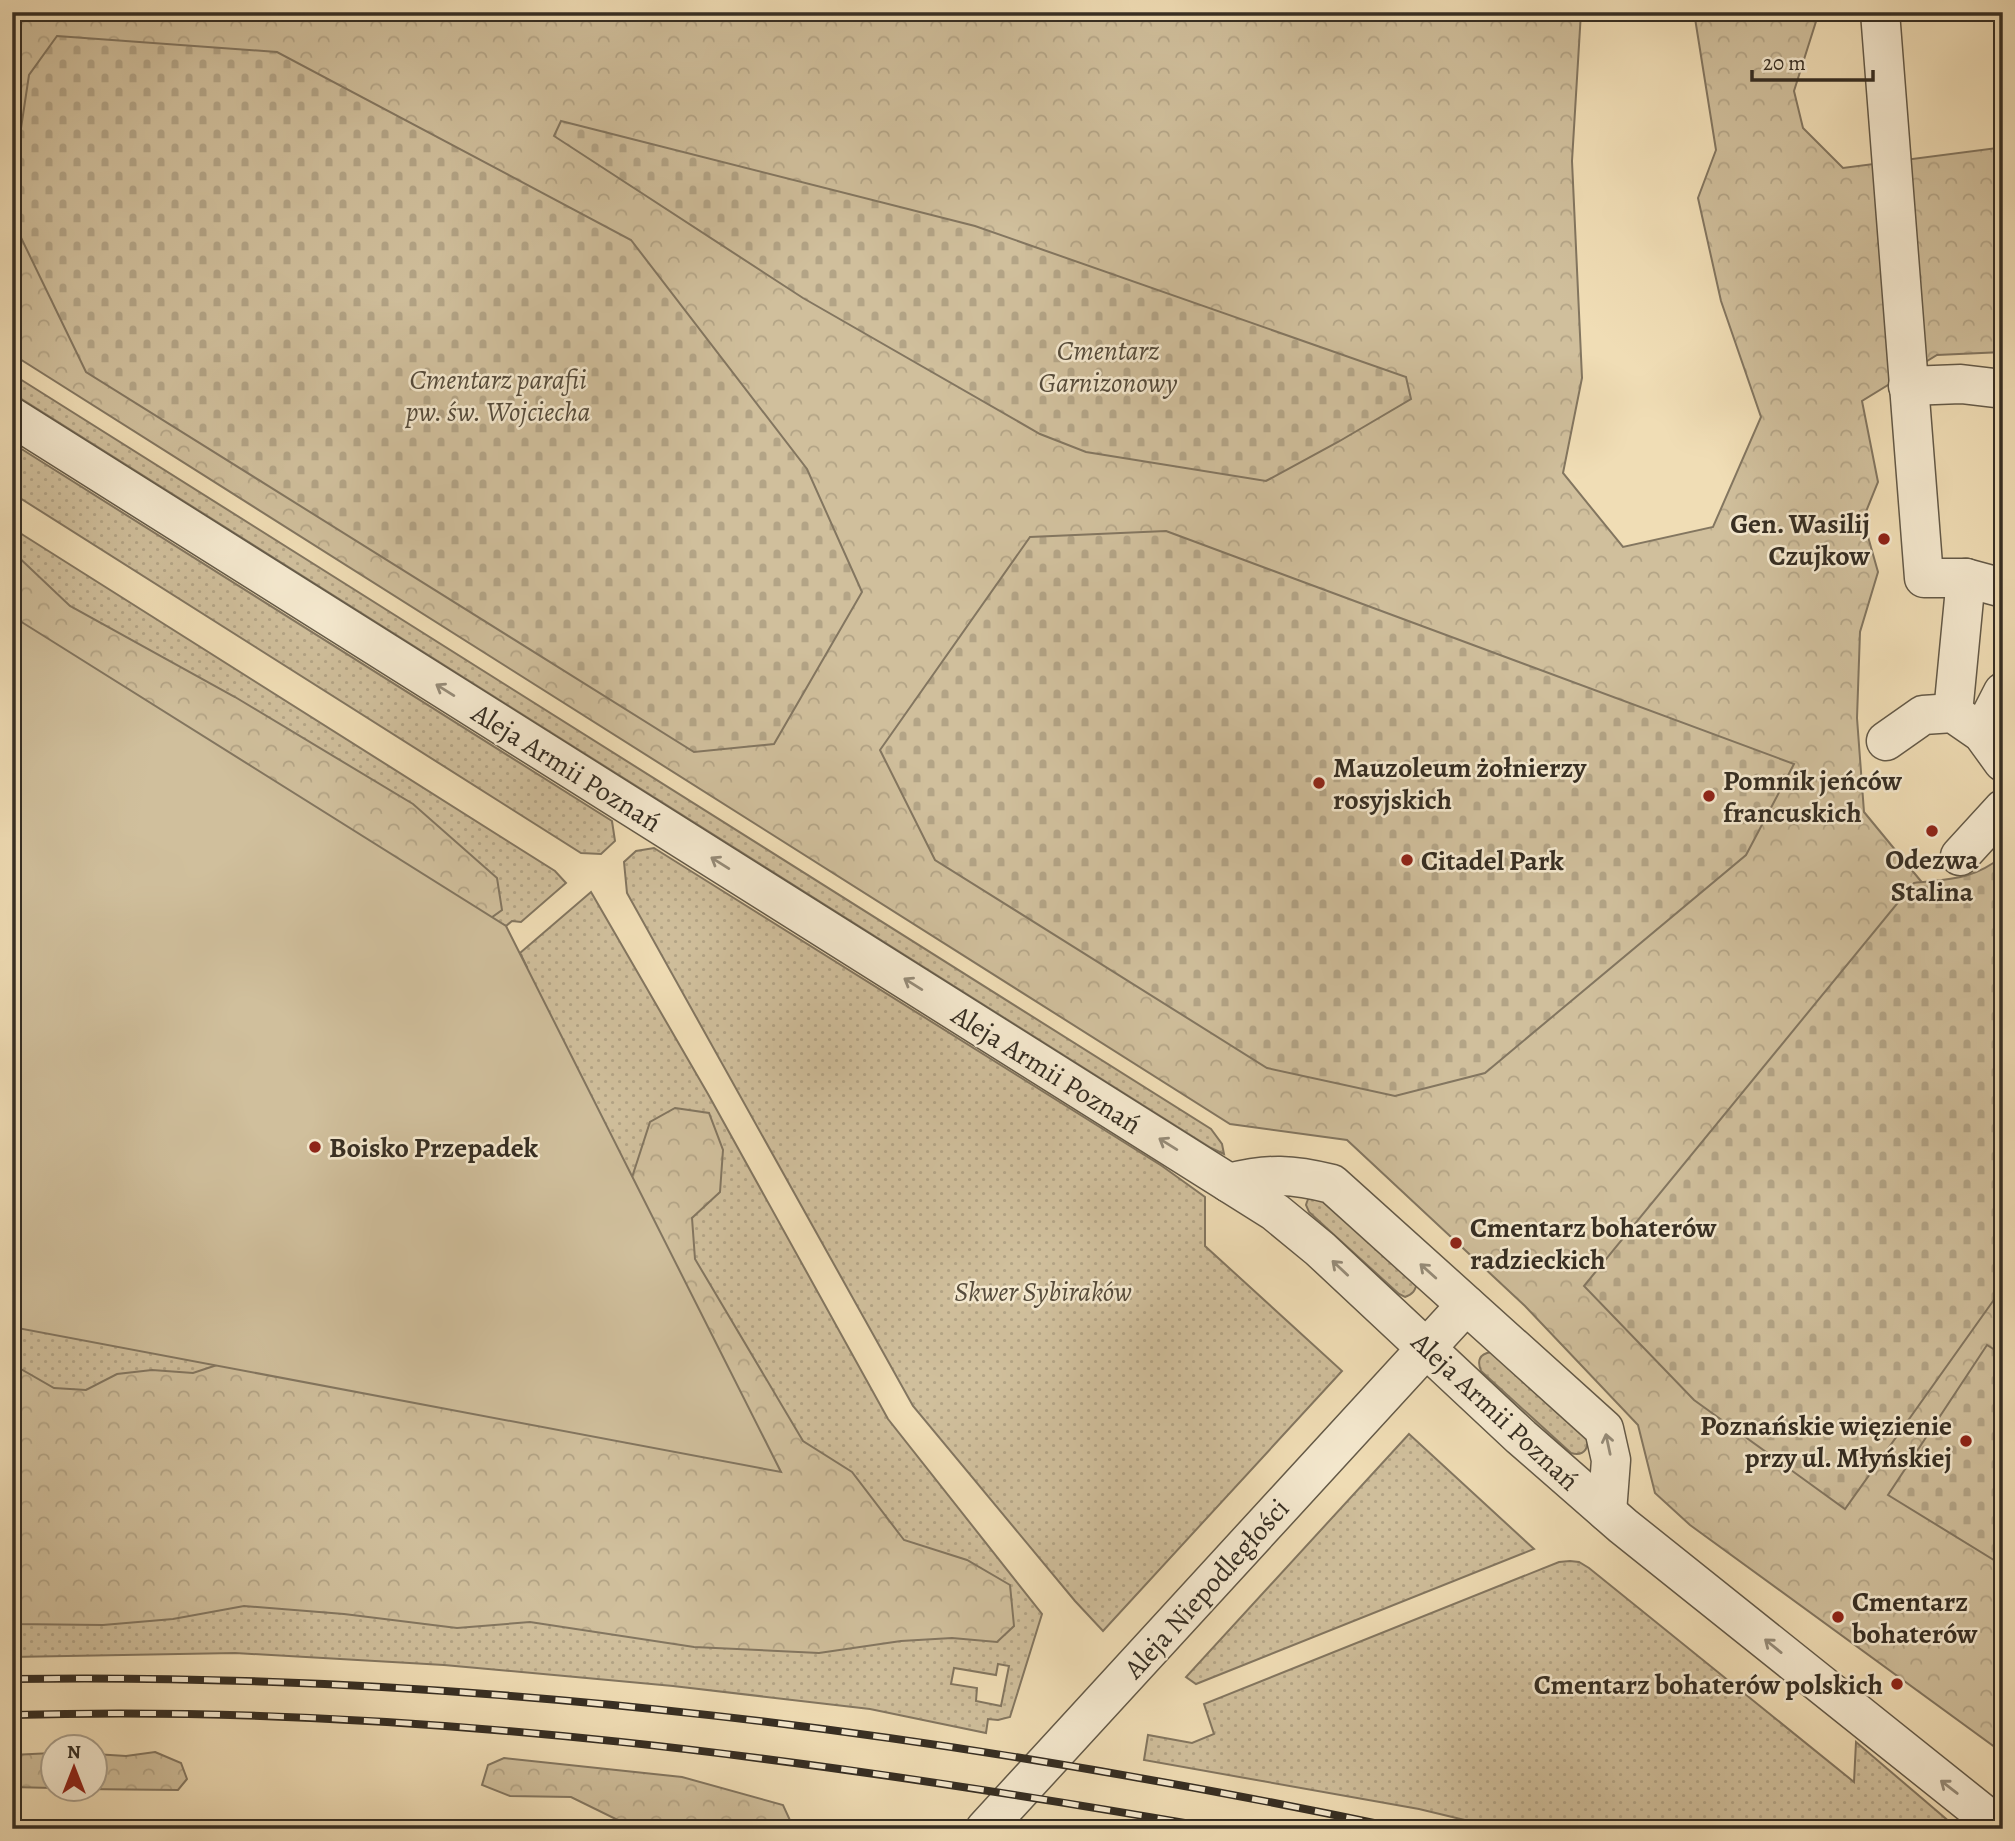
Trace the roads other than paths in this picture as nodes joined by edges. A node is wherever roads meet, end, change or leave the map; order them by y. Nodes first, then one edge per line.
1 (1880, 12) edge
2 (1908, 386) junction
3 (2003, 389) edge
4 (12, 417) edge
5 (1966, 578) junction
6 (2003, 587) edge
7 (2003, 692) edge
8 (1886, 741) dead end
9 (1988, 744) edge
10 (2003, 809) edge
11 (1960, 856) dead end
12 (1229, 1183) junction
13 (1466, 1305) junction
14 (1426, 1347) junction
15 (1607, 1512) junction
16 (985, 1829) edge
17 (2002, 1829) edge

1 - 2 street
2 - 3 street
2 - 5 street
12 -> 4 street, Aleja Armii Poznań
5 - 6 street
5 - 9 street
7 - 9 street
8 - 9 street
10 - 11 street
13 -> 12 street
14 -> 12 street, Aleja Armii Poznań
13 - 14 street, Aleja Niepodległości
15 -> 13 street
14 - 15 street, Aleja Armii Poznań
14 - 16 street, Aleja Niepodległości
17 -> 15 street, Aleja Armii Poznań

